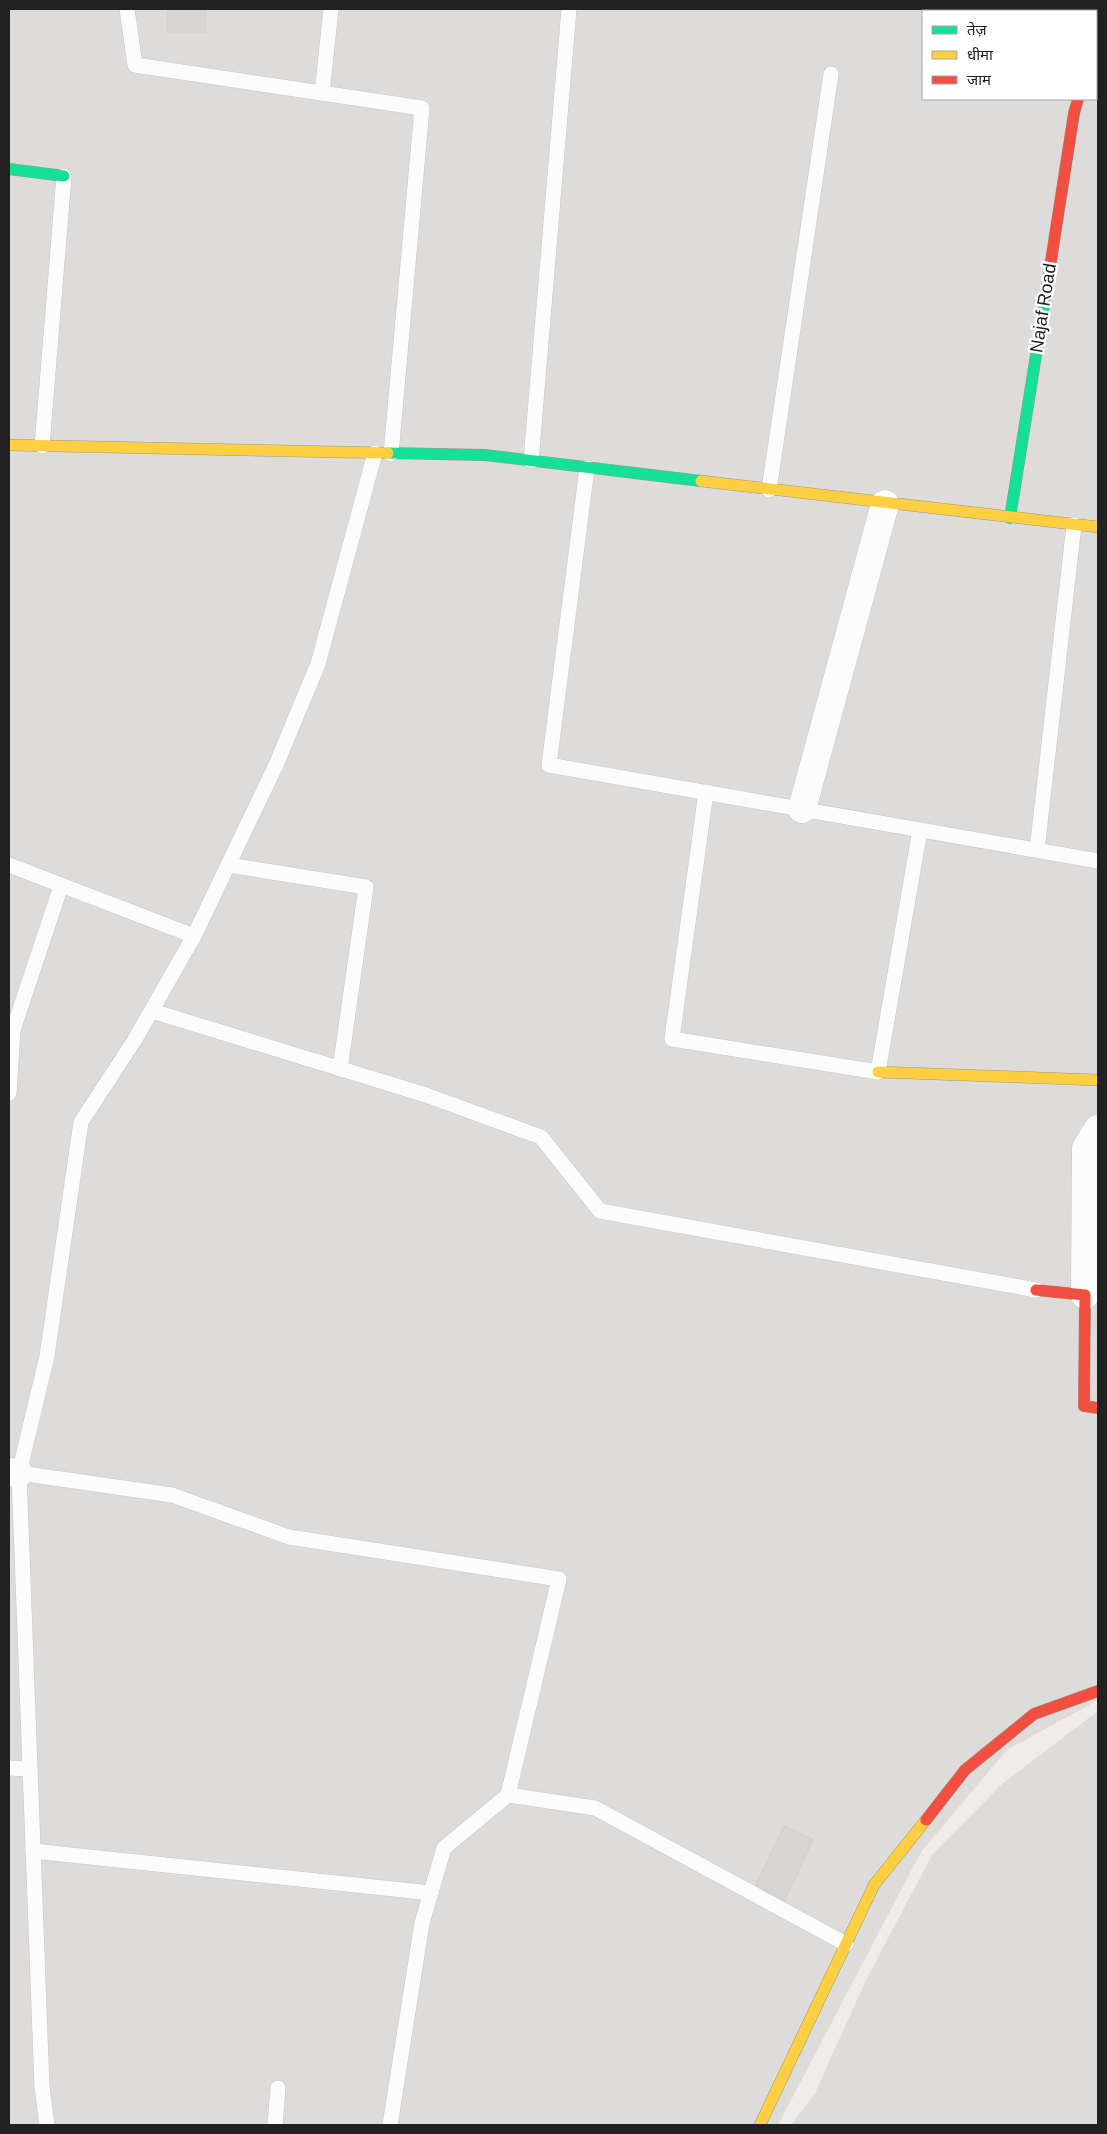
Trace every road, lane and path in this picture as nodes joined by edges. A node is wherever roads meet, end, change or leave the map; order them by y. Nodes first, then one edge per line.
1 (128, 9) edge
2 (331, 9) edge
3 (569, 9) edge
4 (831, 74) dead end
5 (322, 93) junction
6 (1078, 100) edge
7 (9, 169) edge
8 (64, 176) joint
9 (9, 445) edge
10 (42, 446) junction
11 (375, 453) junction
12 (391, 454) junction
13 (531, 461) junction
14 (587, 468) junction
15 (769, 490) junction
16 (886, 504) junction
17 (1010, 518) junction
18 (1074, 525) junction
19 (1098, 527) edge
20 (706, 792) junction
21 (802, 809) junction
22 (920, 830) junction
23 (1036, 850) junction
24 (1098, 861) edge
25 (9, 865) edge
26 (228, 865) junction
27 (61, 886) junction
28 (194, 936) junction
29 (152, 1011) junction
30 (340, 1069) junction
31 (878, 1072) junction
32 (9, 1073) edge
33 (1098, 1080) edge
34 (9, 1093) edge
35 (1098, 1129) edge
36 (1036, 1290) joint
37 (1085, 1295) junction
38 (1098, 1408) edge
39 (14, 1472) edge
40 (1098, 1691) edge
41 (9, 1768) edge
42 (30, 1768) junction
43 (508, 1795) junction
44 (33, 1851) junction
45 (431, 1893) junction
46 (846, 1944) junction
47 (278, 2088) dead end
48 (47, 2125) edge
49 (275, 2125) edge
50 (390, 2125) edge
51 (760, 2125) edge

1 - 5 lane
2 - 5 lane
3 - 13 lane
4 - 15 lane
5 - 12 lane
6 - 17 street, Najaf Road
7 - 8 street
8 - 10 lane
9 - 10 street
10 - 11 street
11 - 12 street
11 - 26 lane
12 - 13 street
13 - 14 street
14 - 15 street
14 - 20 lane
15 - 16 street
16 - 17 street
16 - 21 street
17 - 18 street
18 - 19 street
18 - 23 lane
20 - 21 lane
20 - 31 lane
21 - 22 lane
22 - 23 lane
22 - 31 lane
23 - 24 lane
25 - 27 lane
26 - 28 lane
26 - 30 lane
27 - 28 lane
27 - 32 lane
28 - 29 lane
29 - 30 lane
29 - 39 lane
30 - 36 lane
31 - 33 street
32 - 34 lane
35 - 37 street
36 - 37 street
37 - 38 street
39 - 42 lane
39 - 43 lane
40 - 46 street
41 - 42 lane
42 - 44 lane
43 - 45 lane
43 - 46 lane
44 - 45 lane
44 - 48 lane
45 - 50 lane
46 - 51 street
47 - 49 lane

